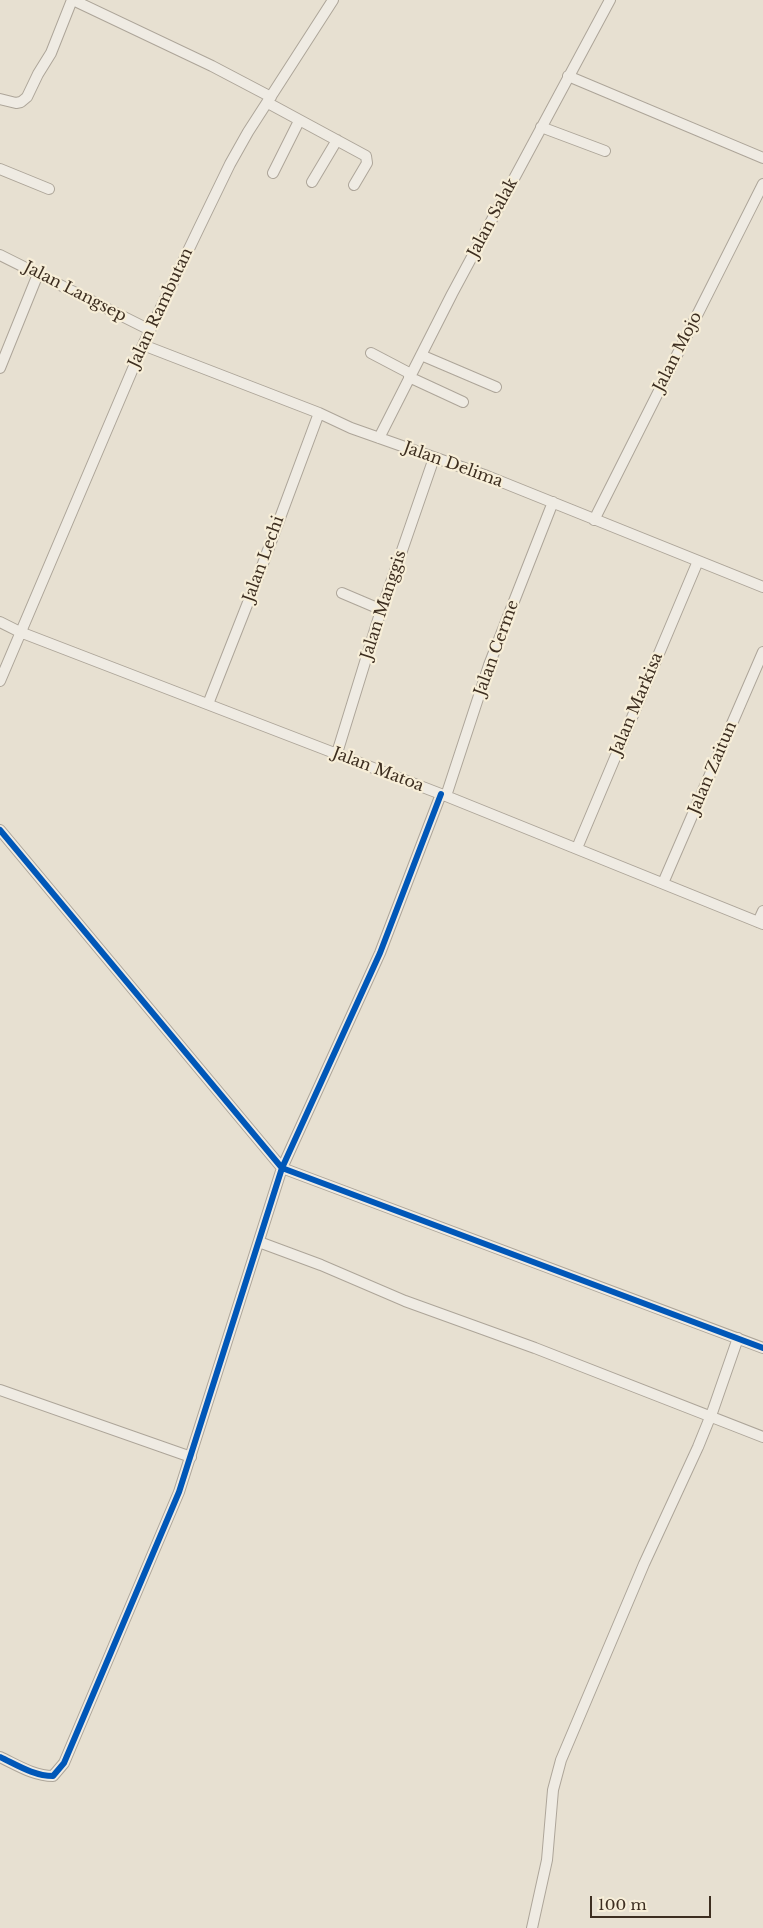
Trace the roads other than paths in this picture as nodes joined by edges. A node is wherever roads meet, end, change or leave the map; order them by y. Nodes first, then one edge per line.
1 (73, 0) edge
2 (333, 0) edge
3 (610, 0) edge
4 (568, 76) junction
5 (0, 99) edge
6 (269, 100) junction
7 (299, 121) junction
8 (541, 127) junction
9 (337, 140) junction
10 (605, 151) dead end
11 (763, 158) edge
12 (0, 169) edge
13 (273, 173) dead end
14 (312, 182) dead end
15 (763, 184) edge
16 (354, 186) dead end
17 (48, 189) dead end
18 (0, 255) edge
19 (38, 274) junction
20 (150, 330) junction
21 (143, 345) junction
22 (371, 353) dead end
23 (421, 354) junction
24 (0, 368) edge
25 (410, 376) junction
26 (496, 387) dead end
27 (463, 402) dead end
28 (319, 413) junction
29 (379, 438) junction
30 (434, 458) junction
31 (553, 502) junction
32 (594, 520) junction
33 (698, 561) junction
34 (763, 587) edge
35 (342, 593) dead end
36 (382, 610) junction
37 (0, 622) edge
38 (20, 632) junction
39 (763, 652) edge
40 (0, 681) edge
41 (208, 704) junction
42 (337, 753) junction
43 (444, 795) junction
44 (0, 830) edge
45 (577, 848) junction
46 (663, 883) junction
47 (763, 911) edge
48 (761, 923) edge
49 (282, 1168) junction
50 (259, 1242) junction
51 (738, 1338) junction
52 (763, 1348) edge
53 (0, 1390) edge
54 (711, 1416) junction
55 (763, 1437) edge
56 (191, 1457) junction
57 (0, 1757) edge
58 (532, 1928) edge

1 - 5 street
1 - 6 street
2 - 6 street, Jalan Rambutan
3 - 4 street, Jalan Salak
4 - 8 street, Jalan Salak
4 - 11 street
6 - 7 street
6 - 20 street, Jalan Rambutan
7 - 9 street
7 - 13 street
8 - 10 street
8 - 23 street, Jalan Salak
9 - 14 street
9 - 16 street
12 - 17 street
15 - 32 street, Jalan Mojo
18 - 19 street, Jalan Langsep
19 - 20 street, Jalan Langsep
19 - 24 street
20 - 21 street, Jalan Rambutan
21 - 28 street, Jalan Delima
21 - 38 street, Jalan Rambutan
22 - 25 street
23 - 25 street, Jalan Salak
23 - 26 street
25 - 27 street
25 - 29 street, Jalan Salak
28 - 29 street, Jalan Delima
28 - 41 street, Jalan Lechi
29 - 30 street, Jalan Delima
30 - 31 street, Jalan Delima
30 - 36 street, Jalan Manggis
31 - 32 street, Jalan Delima
31 - 43 street, Jalan Cerme
32 - 33 street, Jalan Delima
33 - 34 street, Jalan Delima
33 - 45 street, Jalan Markisa
35 - 36 street
36 - 42 street, Jalan Manggis
37 - 38 street, Jalan Matoa
38 - 40 street, Jalan Rambutan
38 - 41 street, Jalan Matoa
39 - 46 street, Jalan Zaitun
41 - 42 street, Jalan Matoa
42 - 43 street, Jalan Matoa
43 - 45 street, Jalan Matoa
43 - 49 street, Jalan Cerme
44 - 49 street
45 - 46 street, Jalan Matoa
46 - 48 street, Jalan Matoa
47 - 48 street
49 - 50 street, Jalan Cerme
49 - 51 street
50 - 54 street
50 - 56 street, Jalan Cerme
51 - 52 street
51 - 54 street
53 - 56 street
54 - 55 street
54 - 58 street
56 - 57 street, Jalan Cerme

